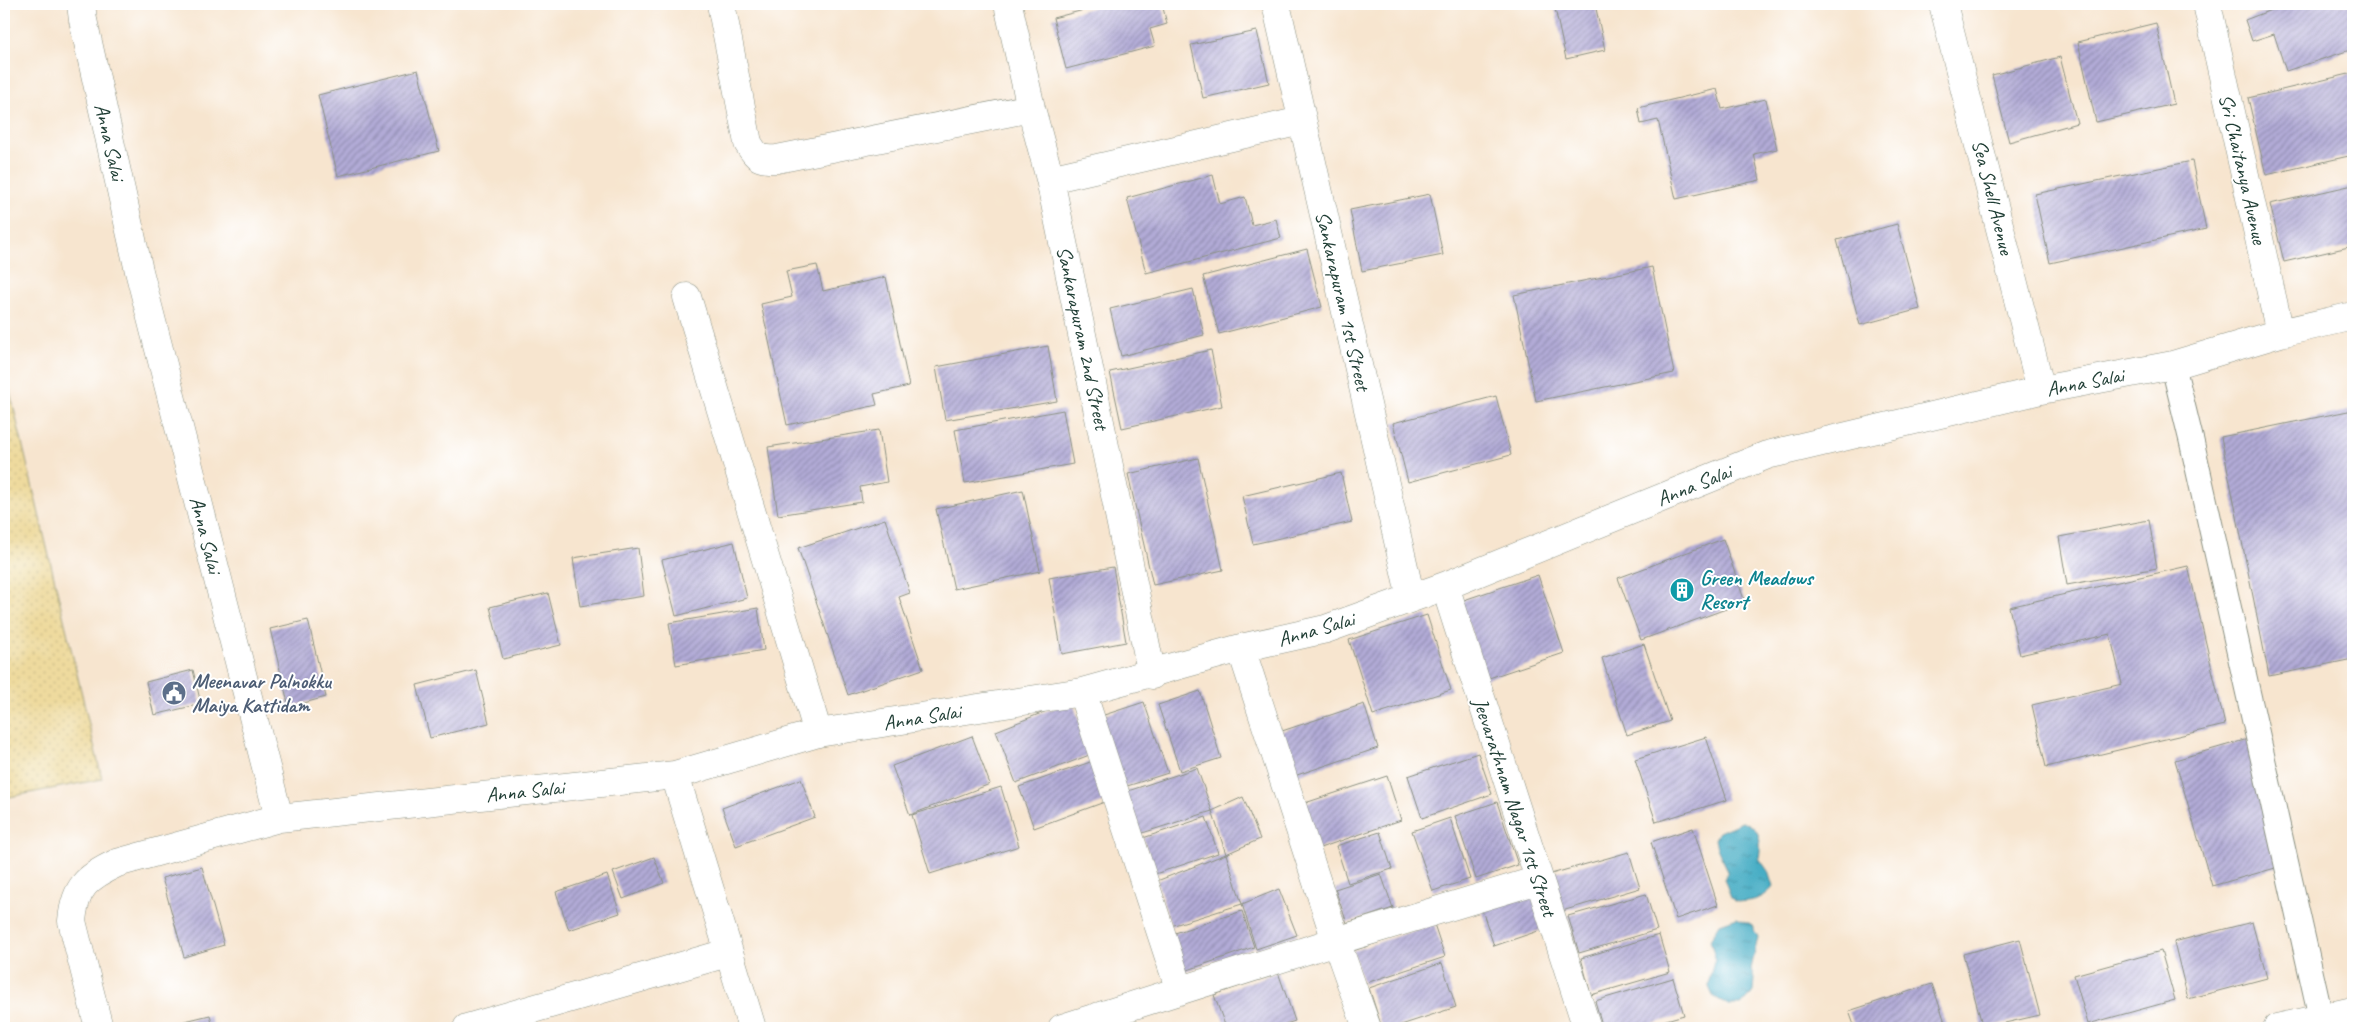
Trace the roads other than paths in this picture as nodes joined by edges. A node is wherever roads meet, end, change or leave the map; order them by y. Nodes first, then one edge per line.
1 (81, 4) edge
2 (721, 4) edge
3 (1008, 4) edge
4 (1276, 4) edge
5 (1943, 4) edge
6 (2207, 4) edge
7 (1032, 108) junction
8 (1301, 121) junction
9 (1050, 179) junction
10 (687, 297) dead end
11 (2353, 316) edge
12 (2280, 334) junction
13 (2173, 365) junction
14 (2041, 390) junction
15 (1445, 586) junction
16 (1412, 598) junction
17 (1241, 648) junction
18 (1152, 674) junction
19 (1082, 692) junction
20 (818, 733) junction
21 (675, 775) junction
22 (279, 818) junction
23 (1538, 880) junction
24 (1336, 941) junction
25 (727, 953) junction
26 (1180, 991) junction
27 (2353, 1011) edge
28 (2320, 1018) junction
29 (99, 1028) edge
30 (467, 1028) edge
31 (752, 1028) edge
32 (1062, 1028) edge
33 (1367, 1028) edge
34 (1586, 1028) edge
35 (2277, 1028) edge

1 - 22 street, Anna Salai
2 - 7 street
3 - 7 street, Sankarapuram 2nd Street
4 - 8 street, Sankarapuram 1st Street
5 - 14 street, Sea Shell Avenue
6 - 12 street, Sri Chaitanya Avenue
7 - 9 street, Sankarapuram 2nd Street
8 - 9 street
8 - 16 street, Sankarapuram 1st Street
9 - 18 street, Sankarapuram 2nd Street
10 - 20 street
11 - 12 street, Anna Salai
12 - 13 street, Anna Salai
13 - 14 street, Anna Salai
13 - 28 lane
14 - 15 street, Anna Salai
15 - 16 street, Anna Salai
15 - 23 street, Jeevarathnam Nagar 1st Street
16 - 17 street, Anna Salai
17 - 18 street, Anna Salai
17 - 24 street
18 - 19 street, Anna Salai
19 - 20 street, Anna Salai
19 - 26 street
20 - 21 street, Anna Salai
21 - 22 street, Anna Salai
21 - 25 street
22 - 29 street
23 - 24 street
23 - 34 street, Jeevarathnam Nagar 1st Street
24 - 26 street
24 - 33 street
25 - 30 street
25 - 31 street
26 - 32 street
27 - 28 street
28 - 35 street

